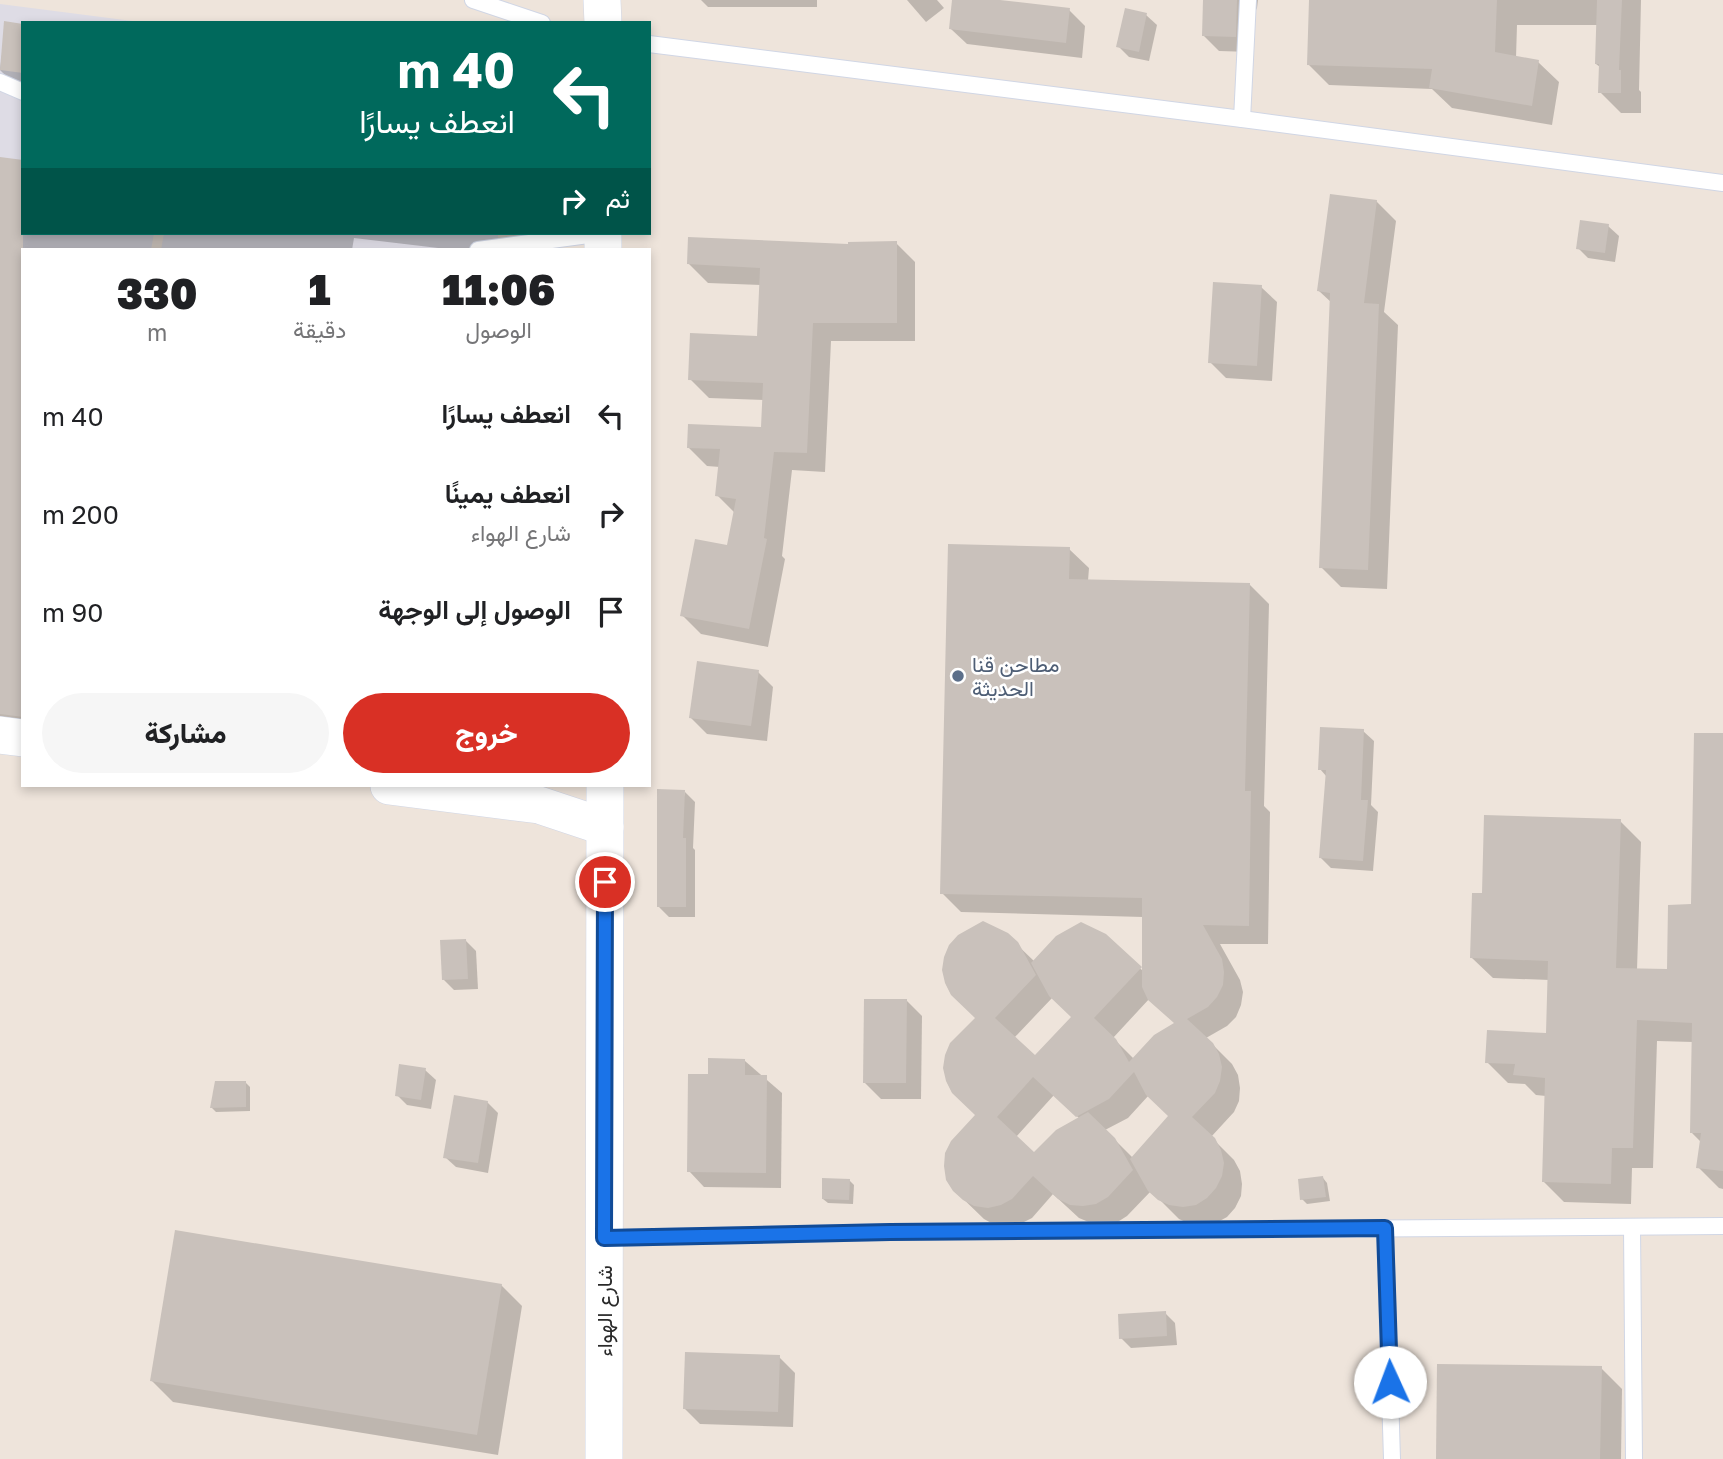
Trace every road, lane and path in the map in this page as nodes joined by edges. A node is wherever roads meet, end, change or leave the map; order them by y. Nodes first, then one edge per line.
1 (473, 0) edge
2 (602, 0) edge
3 (1248, 0) edge
4 (536, 21) edge
5 (603, 21) edge
6 (651, 44) edge
7 (0, 82) edge
8 (21, 91) edge
9 (1242, 119) junction
10 (1723, 183) edge
11 (588, 235) edge
12 (493, 248) edge
13 (0, 735) edge
14 (21, 738) edge
15 (396, 787) edge
16 (605, 787) edge
17 (605, 827) junction
18 (1723, 1226) edge
19 (1632, 1227) junction
20 (1385, 1228) junction
21 (604, 1238) junction
22 (604, 1459) edge
23 (1392, 1459) edge
24 (1634, 1459) edge

1 - 4 lane
2 - 5 street
3 - 9 lane
6 - 9 lane
7 - 8 lane
9 - 10 lane
11 - 12 lane
13 - 14 street
15 - 17 street
16 - 17 street, شارع الهواء
17 - 21 street, شارع الهواء
18 - 19 lane
19 - 20 lane
19 - 24 lane
20 - 21 lane
20 - 23 lane
21 - 22 street, شارع الهواء

